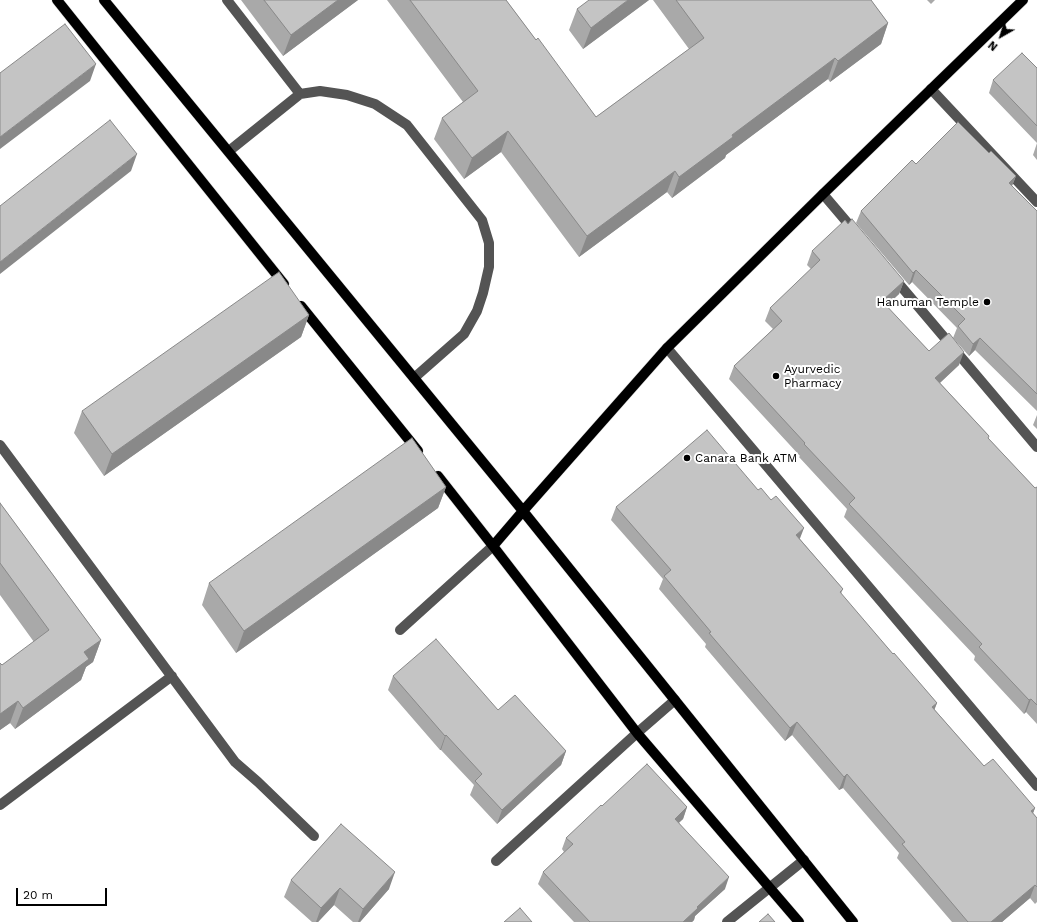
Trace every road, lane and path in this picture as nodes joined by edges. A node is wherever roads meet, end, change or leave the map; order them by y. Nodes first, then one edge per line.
1 (57, 0) edge
2 (104, 0) edge
3 (227, 0) edge
4 (1023, 0) edge
5 (931, 89) junction
6 (300, 94) junction
7 (228, 151) junction
8 (823, 194) junction
9 (1037, 202) edge
10 (864, 242) edge
11 (889, 272) edge
12 (667, 348) junction
13 (414, 378) junction
14 (0, 445) edge
15 (1037, 447) edge
16 (424, 459) edge
17 (434, 471) edge
18 (523, 511) junction
19 (493, 546) junction
20 (400, 630) dead end
21 (172, 676) junction
22 (675, 700) junction
23 (637, 732) junction
24 (1037, 786) edge
25 (0, 805) edge
26 (314, 836) dead end
27 (804, 860) junction
28 (496, 861) dead end
29 (769, 887) junction
30 (726, 922) edge
31 (799, 922) edge
32 (853, 922) edge

1 - 16 main road
2 - 7 main road
3 - 6 street
4 - 5 main road
5 - 8 main road
5 - 9 street
6 - 7 street
6 - 13 street
7 - 13 main road
8 - 10 street
8 - 12 main road
11 - 15 street
12 - 18 main road
12 - 24 street
13 - 18 main road
14 - 21 street
17 - 19 main road
18 - 19 main road
18 - 22 main road
19 - 20 street
19 - 23 main road
21 - 25 street
21 - 26 street
22 - 23 street
22 - 27 main road
23 - 28 street
23 - 29 main road
27 - 29 street
27 - 32 main road
29 - 30 street
29 - 31 main road

